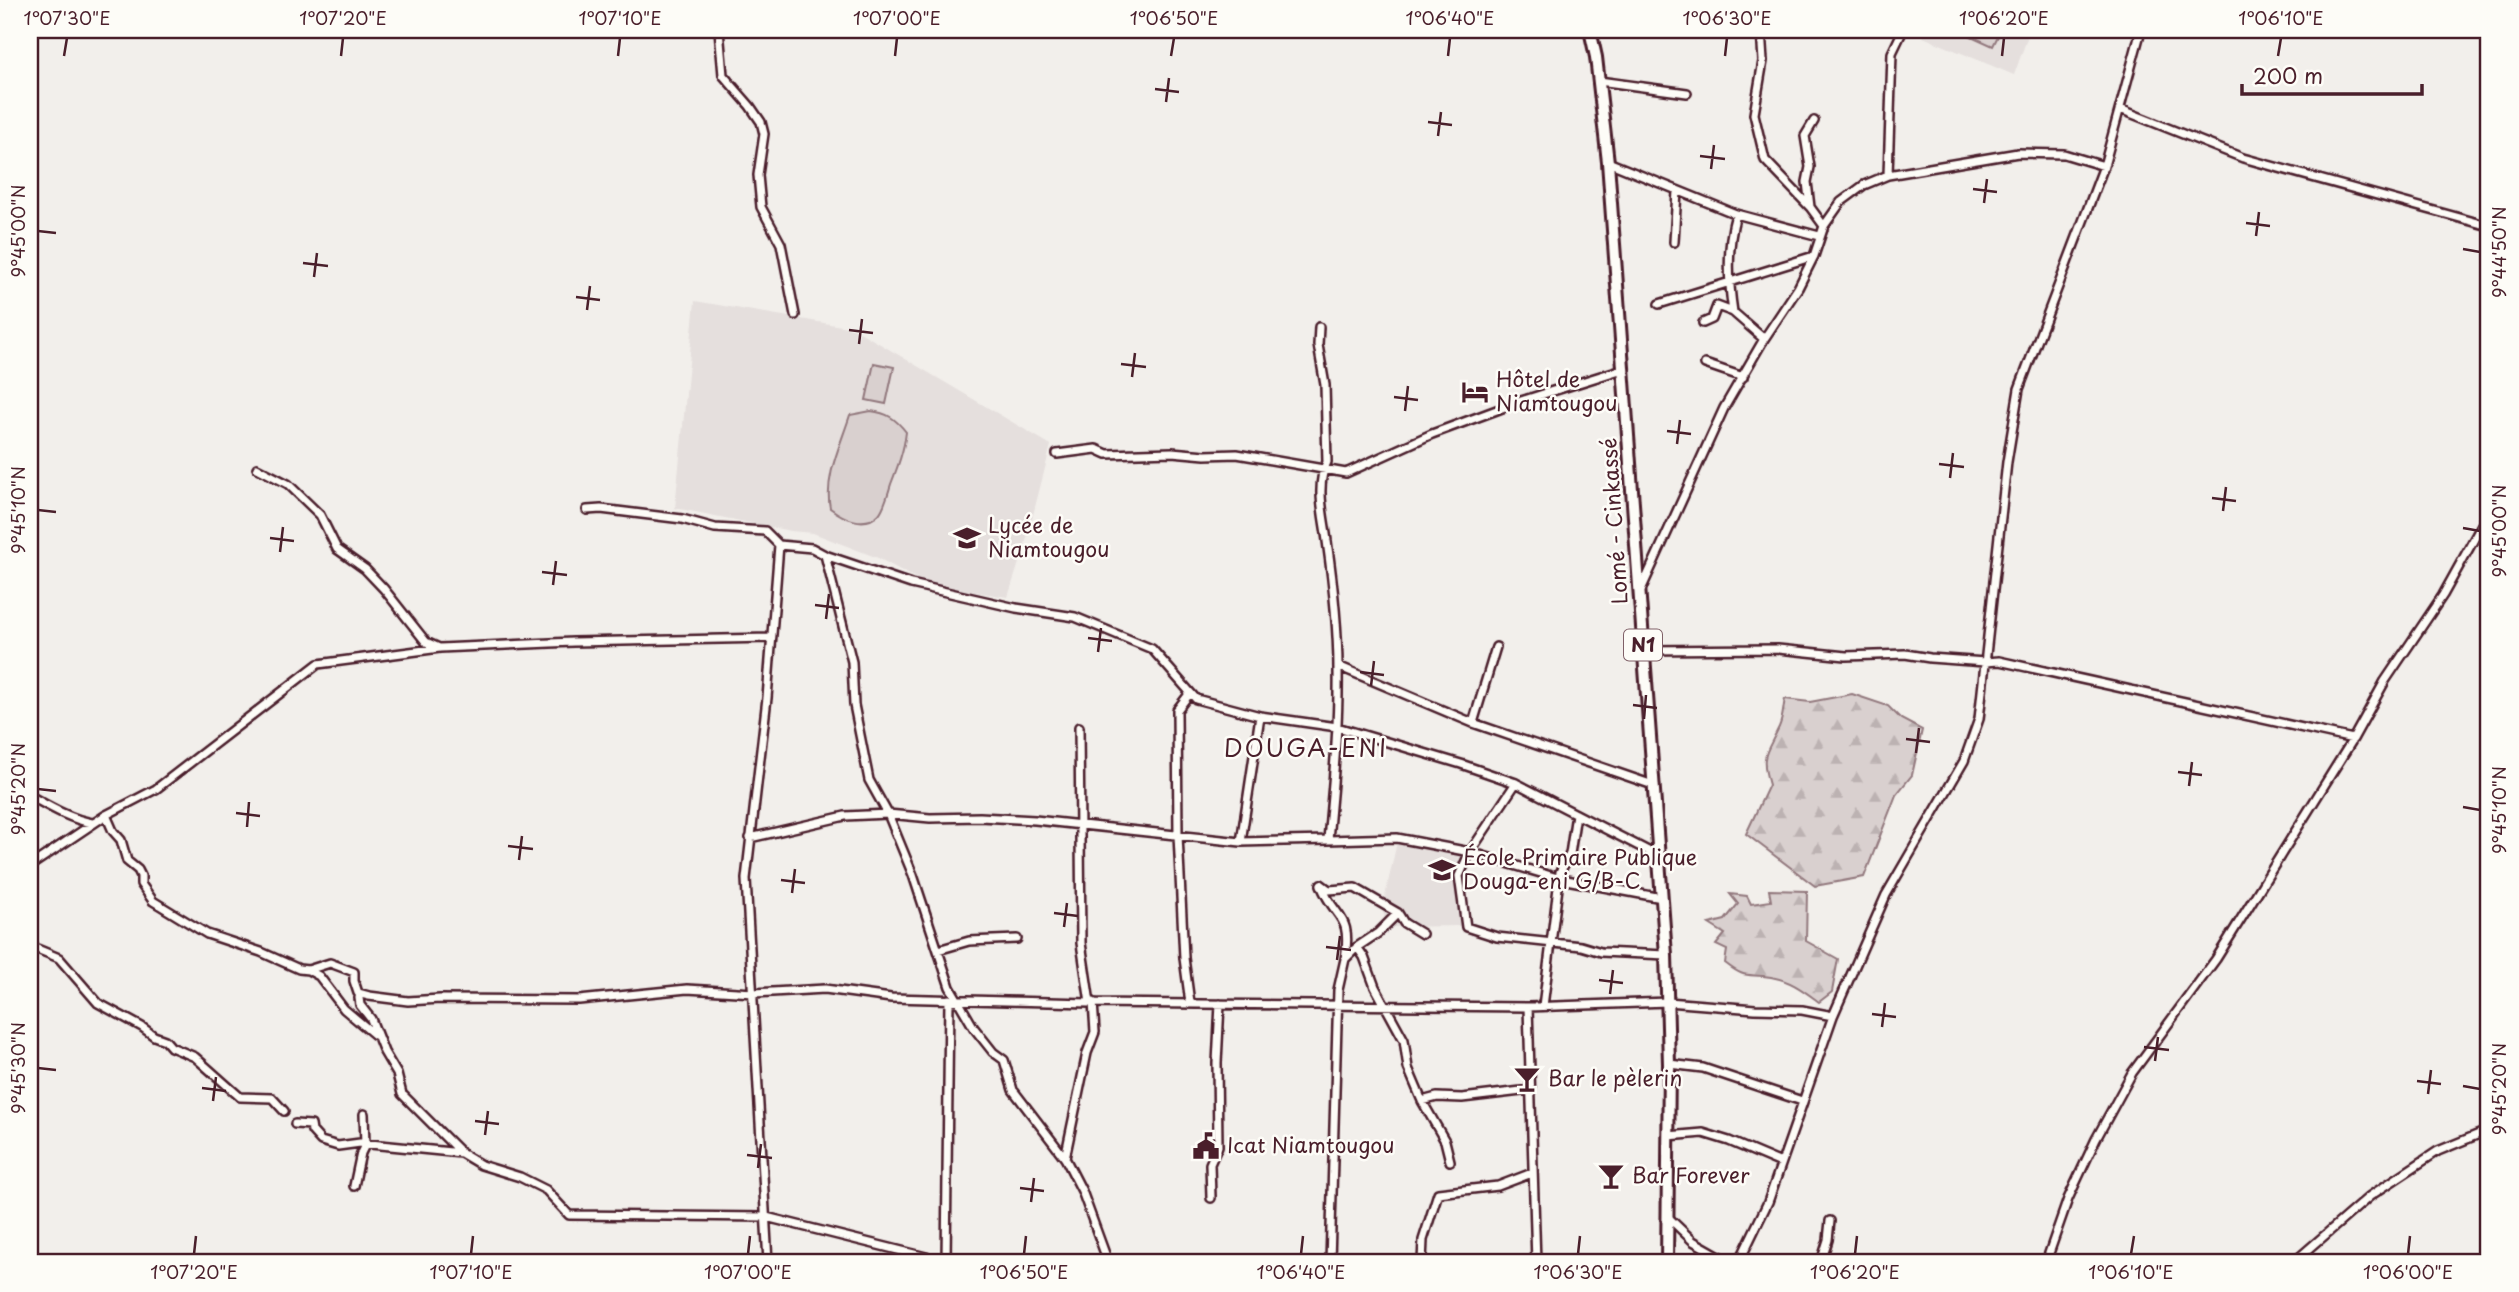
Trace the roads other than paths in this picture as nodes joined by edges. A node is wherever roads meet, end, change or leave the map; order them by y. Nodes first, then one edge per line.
1 (719, 30) edge
2 (1590, 30) edge
3 (1761, 30) edge
4 (1903, 30) edge
5 (2141, 30) edge
6 (1599, 81) junction
7 (1687, 93) dead end
8 (2120, 109) junction
9 (1814, 121) dead end
10 (1608, 163) junction
11 (2104, 166) junction
12 (1888, 175) junction
13 (1677, 191) junction
14 (1810, 207) junction
15 (1736, 214) junction
16 (1824, 226) junction
17 (2489, 226) edge
18 (1819, 236) junction
19 (1674, 242) dead end
20 (1814, 256) junction
21 (1728, 282) junction
22 (1659, 304) dead end
23 (1733, 312) junction
24 (794, 315) dead end
25 (1703, 323) dead end
26 (1319, 327) dead end
27 (1764, 339) junction
28 (1705, 364) dead end
29 (1623, 369) junction
30 (1743, 377) junction
31 (1057, 454) dead end
32 (257, 468) dead end
33 (1323, 470) junction
34 (587, 510) dead end
35 (2489, 512) edge
36 (779, 545) junction
37 (825, 555) junction
38 (1640, 594) junction
39 (771, 638) junction
40 (1496, 647) dead end
41 (440, 648) junction
42 (1643, 650) junction
43 (1985, 662) junction
44 (1338, 666) junction
45 (1190, 693) junction
46 (1260, 716) junction
47 (1473, 723) junction
48 (1079, 727) dead end
49 (1337, 727) junction
50 (2353, 739) junction
51 (1516, 783) junction
52 (1653, 785) junction
53 (30, 796) edge
54 (888, 814) junction
55 (1576, 814) junction
56 (106, 815) junction
57 (93, 824) junction
58 (1080, 825) junction
59 (1178, 835) junction
60 (750, 838) junction
61 (1328, 840) junction
62 (1241, 842) junction
63 (1470, 852) junction
64 (1658, 856) junction
65 (30, 866) edge
66 (1561, 879) junction
67 (1662, 898) junction
68 (1398, 913) junction
69 (1422, 934) dead end
70 (1017, 939) dead end
71 (1550, 942) junction
72 (30, 946) edge
73 (1357, 947) junction
74 (938, 950) junction
75 (1666, 955) junction
76 (1345, 959) junction
77 (308, 970) junction
78 (754, 993) junction
79 (359, 998) dead end
80 (952, 999) junction
81 (1668, 1002) junction
82 (1091, 1003) junction
83 (1190, 1003) junction
84 (1220, 1004) junction
85 (1337, 1004) junction
86 (1385, 1004) junction
87 (1542, 1006) junction
88 (1528, 1007) junction
89 (1833, 1016) junction
90 (377, 1037) junction
91 (1669, 1064) junction
92 (1530, 1090) junction
93 (1422, 1101) junction
94 (1802, 1101) junction
95 (284, 1111) dead end
96 (363, 1114) dead end
97 (295, 1124) dead end
98 (2489, 1130) edge
99 (1668, 1136) junction
100 (365, 1145) junction
101 (461, 1153) junction
102 (1065, 1158) junction
103 (1450, 1161) dead end
104 (1781, 1163) junction
105 (1532, 1173) junction
106 (355, 1186) dead end
107 (1211, 1198) dead end
108 (766, 1217) junction
109 (1669, 1218) junction
110 (1830, 1221) dead end
111 (768, 1262) edge
112 (946, 1262) edge
113 (1108, 1262) edge
114 (1330, 1262) edge
115 (1422, 1262) edge
116 (1535, 1262) edge
117 (1667, 1262) edge
118 (1730, 1262) edge
119 (1739, 1262) edge
120 (1821, 1262) edge
121 (2046, 1262) edge
122 (2294, 1262) edge

1 - 24 street
2 - 6 highway, Lomé - Cinkassé / N1
3 - 14 street
4 - 12 street
5 - 8 street
6 - 7 street
6 - 10 highway, Lomé - Cinkassé / N1
8 - 11 street
8 - 17 street
9 - 14 street
10 - 13 street
10 - 29 highway, Lomé - Cinkassé / N1
11 - 12 street
11 - 43 street
12 - 16 street
13 - 15 street
13 - 19 street
14 - 16 street
15 - 18 street
15 - 21 street
16 - 18 street
18 - 20 street
20 - 21 street
20 - 27 street
21 - 22 street
21 - 23 street
23 - 25 street
23 - 27 street
26 - 33 street
27 - 30 street
28 - 30 street
29 - 33 street
29 - 38 highway, Lomé - Cinkassé / N1
30 - 38 street
31 - 33 street
32 - 41 street
33 - 44 street
34 - 36 street
35 - 50 street
36 - 37 street
36 - 39 street
37 - 45 street
37 - 54 street
38 - 42 highway, Lomé - Cinkassé / N1
39 - 41 street
39 - 60 street
40 - 47 street
41 - 56 street
42 - 43 street
42 - 52 highway, Lomé - Cinkassé / N1
43 - 50 street
43 - 89 street
44 - 47 street
44 - 49 street
45 - 46 street
45 - 59 street
46 - 49 street
46 - 62 street
47 - 52 street
48 - 58 street
49 - 51 street
49 - 61 street
50 - 121 street
51 - 55 street
51 - 63 street
52 - 64 highway, Lomé - Cinkassé / N1
53 - 57 street
54 - 58 street
54 - 60 street
54 - 74 street
55 - 64 street
55 - 66 street
56 - 57 street
56 - 77 street
57 - 65 street
58 - 59 street
58 - 82 street
59 - 62 street
59 - 83 street
60 - 78 street
61 - 62 street
61 - 63 street
63 - 66 street
63 - 71 street
64 - 67 highway, Lomé - Cinkassé / N1
66 - 67 street
66 - 71 street
67 - 75 highway, Lomé - Cinkassé / N1
68 - 69 street
68 - 73 street
68 - 76 street
70 - 74 street
71 - 75 street
71 - 87 street
72 - 95 street
73 - 76 street
73 - 86 street
74 - 80 street
75 - 81 highway, Lomé - Cinkassé / N1
76 - 85 street
77 - 78 street
77 - 90 street
78 - 80 street
78 - 108 street
79 - 90 street
80 - 82 street
80 - 102 street
80 - 112 street
81 - 87 street
81 - 89 street
81 - 91 highway, Lomé - Cinkassé / N1
82 - 83 street
82 - 102 street
83 - 84 street
84 - 85 street
84 - 107 street
85 - 86 street
85 - 114 street
86 - 88 street
86 - 93 street
87 - 88 street
88 - 92 street
89 - 94 street
90 - 101 street
91 - 94 street
91 - 99 highway, Lomé - Cinkassé / N1
92 - 93 street
92 - 105 street
93 - 103 street
94 - 104 street
96 - 100 street
97 - 100 street
98 - 122 street
99 - 104 street
99 - 109 highway, Lomé - Cinkassé / N1
100 - 101 street
100 - 106 street
101 - 108 street
102 - 113 street
104 - 119 street
105 - 115 street
105 - 116 street
108 - 111 street
108 - 112 street
109 - 117 highway, Lomé - Cinkassé / N1
109 - 118 street
110 - 120 street

